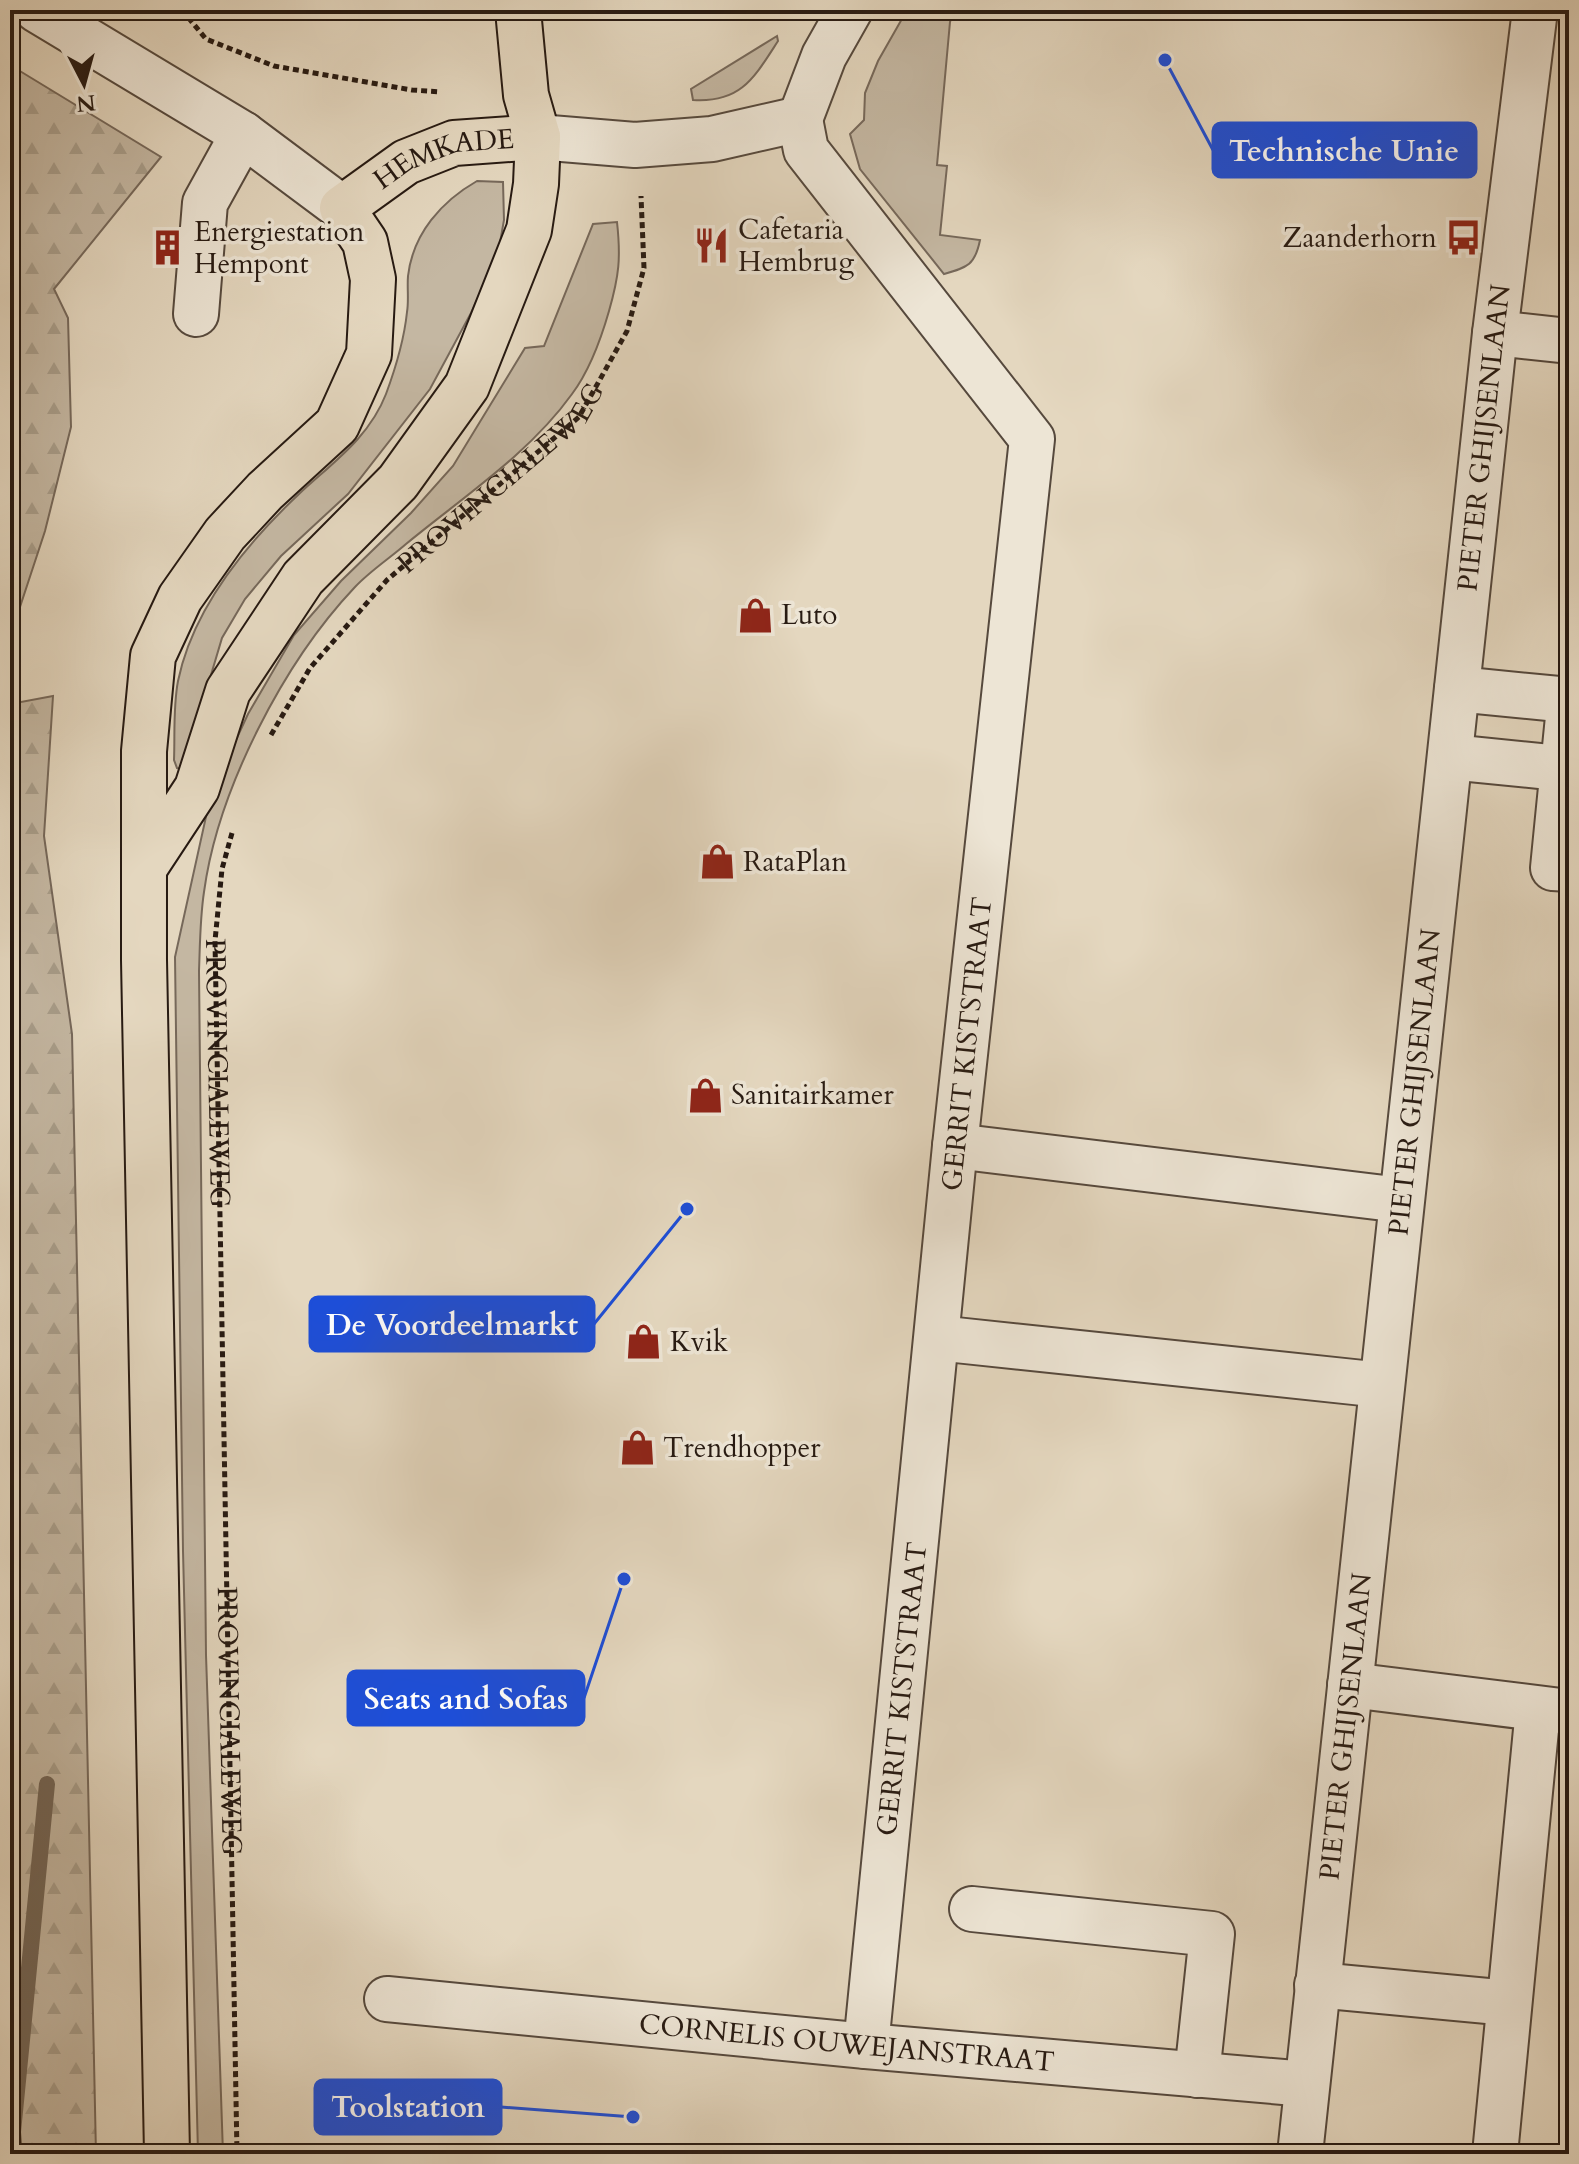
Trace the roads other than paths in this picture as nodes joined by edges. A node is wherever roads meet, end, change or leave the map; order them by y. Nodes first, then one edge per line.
1 (37, 10) edge
2 (518, 10) edge
3 (850, 10) edge
4 (1535, 10) edge
5 (800, 119) junction
6 (243, 134) junction
7 (538, 137) junction
8 (342, 208) junction
9 (196, 314) dead end
10 (1495, 333) junction
11 (1569, 341) edge
12 (1457, 689) junction
13 (1569, 700) edge
14 (1569, 707) edge
15 (1450, 757) junction
16 (1566, 768) edge
17 (145, 867) junction
18 (1569, 869) edge
19 (955, 1146) junction
20 (1401, 1200) junction
21 (937, 1338) junction
22 (1382, 1385) junction
23 (1350, 1685) junction
24 (1554, 1711) edge
25 (972, 1909) dead end
26 (1317, 1985) junction
27 (387, 1999) dead end
28 (1509, 2003) junction
29 (866, 2046) junction
30 (1197, 2075) junction
31 (1307, 2084) junction
32 (167, 2154) edge
33 (1300, 2154) edge
34 (1495, 2154) edge

1 - 6 street, HEMKADE
2 - 7 main road
3 - 5 street
4 - 10 street, PIETER GHIJSENLAAN
5 - 7 street, HEMKADE
5 - 19 street, GERRIT KISTSTRAAT
6 - 8 street, HEMKADE
6 - 9 street
7 - 8 main road, HEMKADE
7 - 17 main road
8 - 17 main road
10 - 11 street
10 - 12 street, PIETER GHIJSENLAAN
12 - 13 street
12 - 15 street, PIETER GHIJSENLAAN
14 - 16 street
15 - 16 street
15 - 20 street, PIETER GHIJSENLAAN
16 - 18 street
17 - 32 main road
19 - 20 street
19 - 21 street, GERRIT KISTSTRAAT
20 - 22 street, PIETER GHIJSENLAAN
21 - 22 street
21 - 29 street, GERRIT KISTSTRAAT
22 - 23 street, PIETER GHIJSENLAAN
23 - 24 street
23 - 26 street, PIETER GHIJSENLAAN
24 - 28 street
25 - 30 street
26 - 28 street
26 - 31 street, PIETER GHIJSENLAAN
27 - 29 street, CORNELIS OUWEJANSTRAAT
28 - 34 street
29 - 30 street, CORNELIS OUWEJANSTRAAT
30 - 31 street, CORNELIS OUWEJANSTRAAT
31 - 33 street, PIETER GHIJSENLAAN

